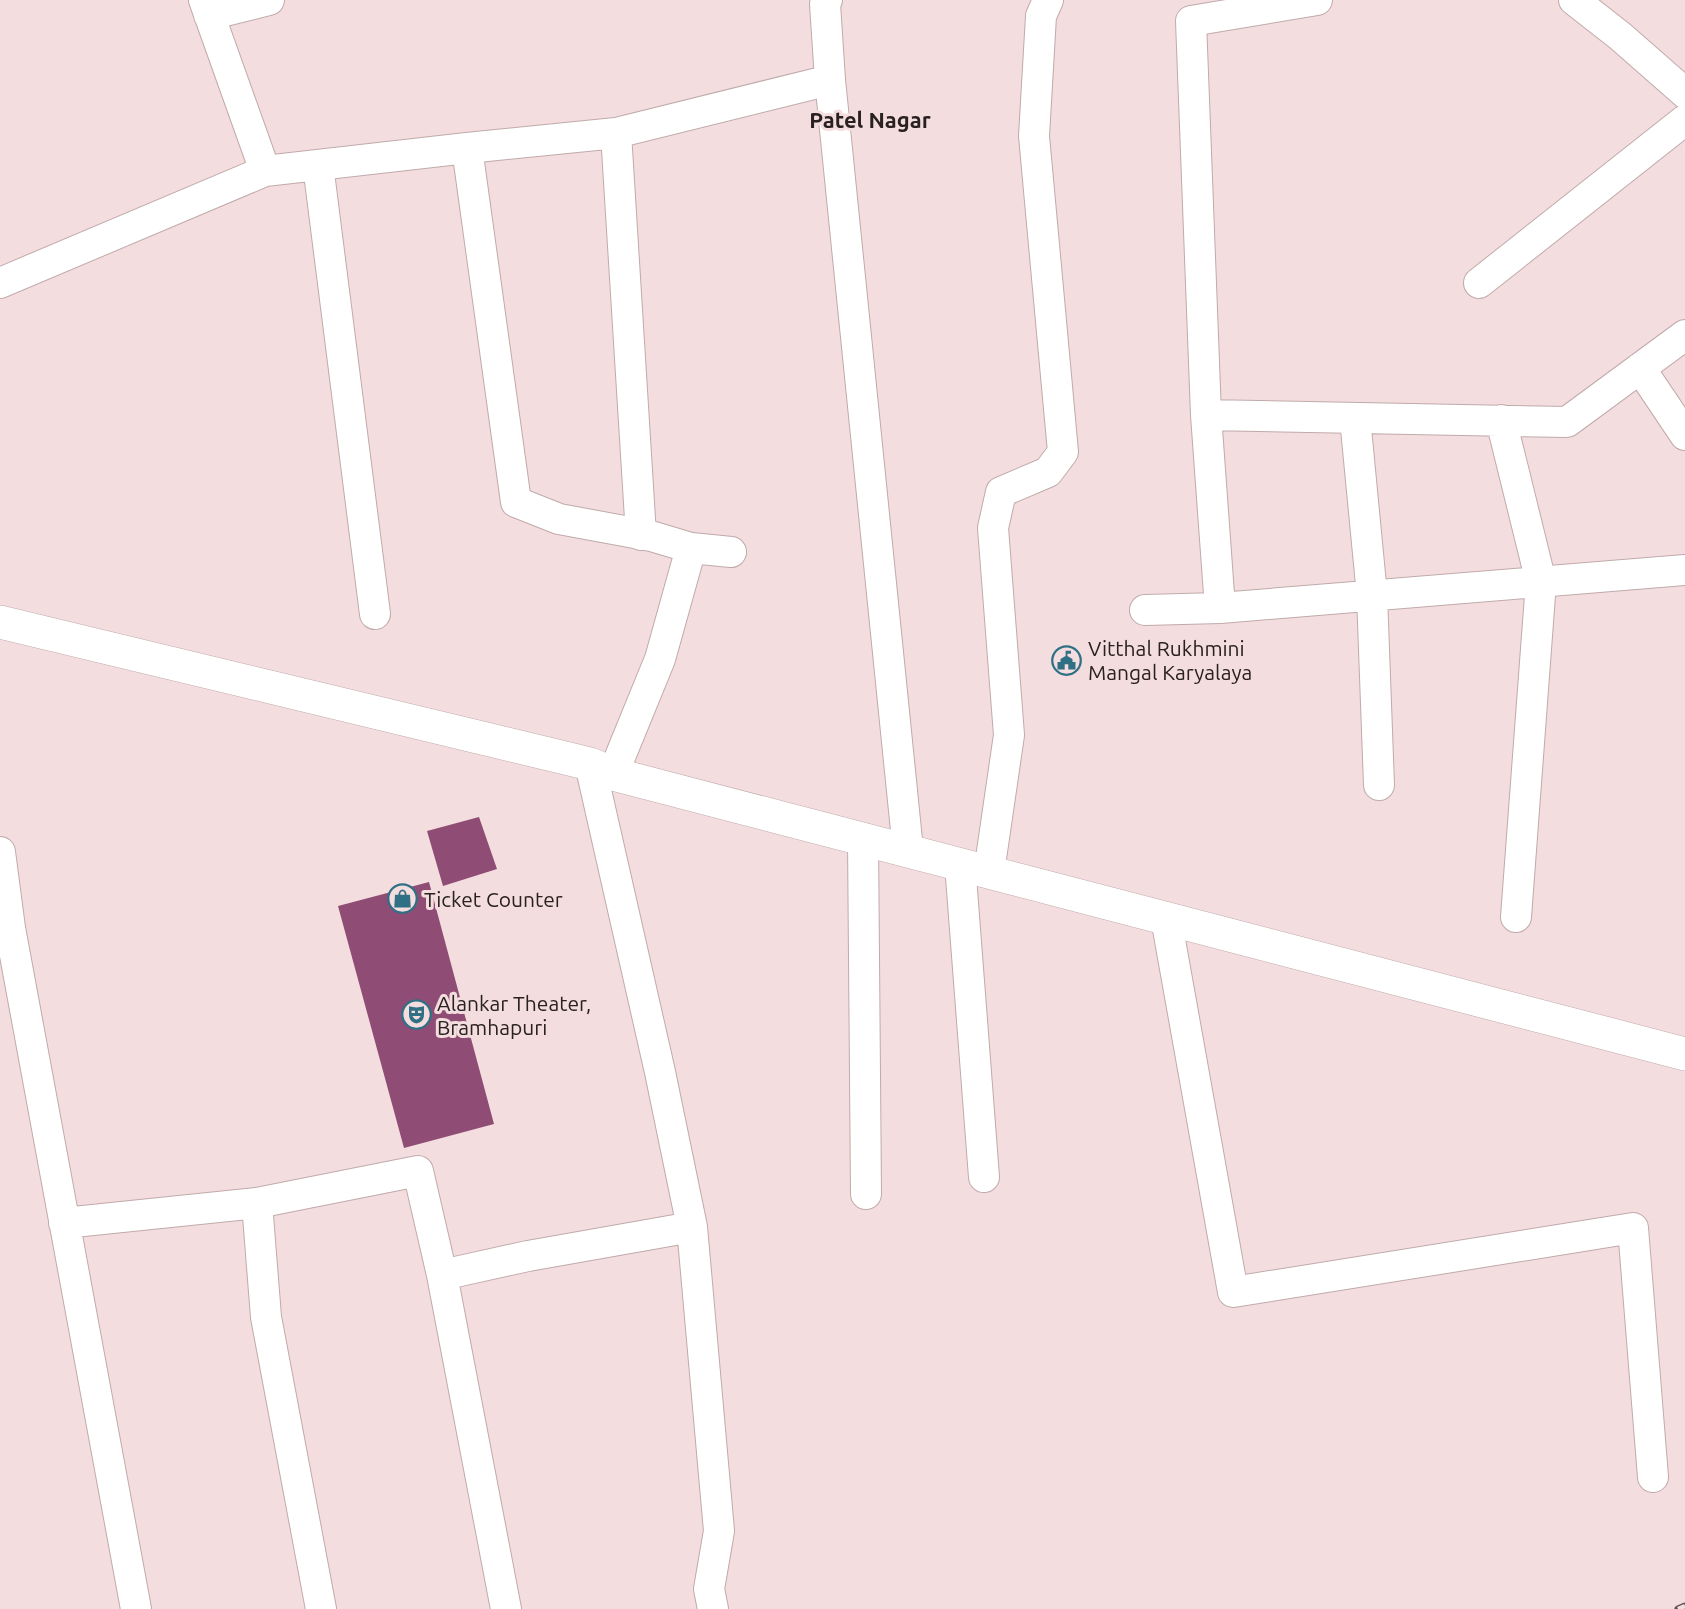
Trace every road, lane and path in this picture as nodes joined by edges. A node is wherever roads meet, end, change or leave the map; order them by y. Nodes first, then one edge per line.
1 (269, 0) edge
2 (827, 0) edge
3 (1048, 0) edge
4 (1317, 0) edge
5 (1574, 0) edge
6 (207, 8) edge
7 (830, 80) junction
8 (1685, 93) edge
9 (1685, 120) edge
10 (616, 133) junction
11 (467, 148) junction
12 (318, 165) junction
13 (265, 171) junction
14 (0, 283) edge
15 (1479, 283) dead end
16 (1685, 335) edge
17 (1640, 368) junction
18 (1206, 415) junction
19 (1355, 418) junction
20 (1501, 420) junction
21 (1685, 435) edge
22 (641, 535) junction
23 (691, 548) junction
24 (731, 552) dead end
25 (1685, 570) edge
26 (1541, 582) junction
27 (1372, 595) junction
28 (1220, 608) junction
29 (1145, 610) dead end
30 (375, 614) dead end
31 (0, 622) edge
32 (602, 769) junction
33 (1379, 785) dead end
34 (863, 839) junction
35 (908, 850) junction
36 (0, 852) edge
37 (974, 868) junction
38 (1516, 916) dead end
39 (1166, 918) junction
40 (1685, 1054) edge
41 (984, 1178) dead end
42 (866, 1194) dead end
43 (257, 1203) junction
44 (64, 1223) junction
45 (692, 1227) junction
46 (442, 1275) junction
47 (1653, 1477) dead end
48 (136, 1609) edge
49 (321, 1609) edge
50 (506, 1609) edge
51 (713, 1609) edge

1 - 6 street
2 - 7 street
3 - 37 street
4 - 18 street
5 - 8 street
6 - 13 street
7 - 10 street
7 - 35 street
9 - 15 street
10 - 11 street
10 - 22 street
11 - 12 street
11 - 22 street
12 - 13 street
12 - 30 street
13 - 14 street
16 - 17 street
17 - 20 street
17 - 21 street
18 - 19 street
18 - 28 street
19 - 20 street
19 - 27 street
20 - 26 street
22 - 23 street
23 - 24 street
23 - 32 street
25 - 26 street
26 - 27 street
26 - 38 street
27 - 28 street
27 - 33 street
28 - 29 street
31 - 32 highway
32 - 34 highway
32 - 45 street
34 - 35 highway
34 - 42 street
35 - 37 highway
36 - 44 street
37 - 39 highway
37 - 41 street
39 - 40 highway
39 - 47 street
43 - 44 street
43 - 46 street
43 - 49 street
44 - 48 street
45 - 46 street
45 - 51 street
46 - 50 street

